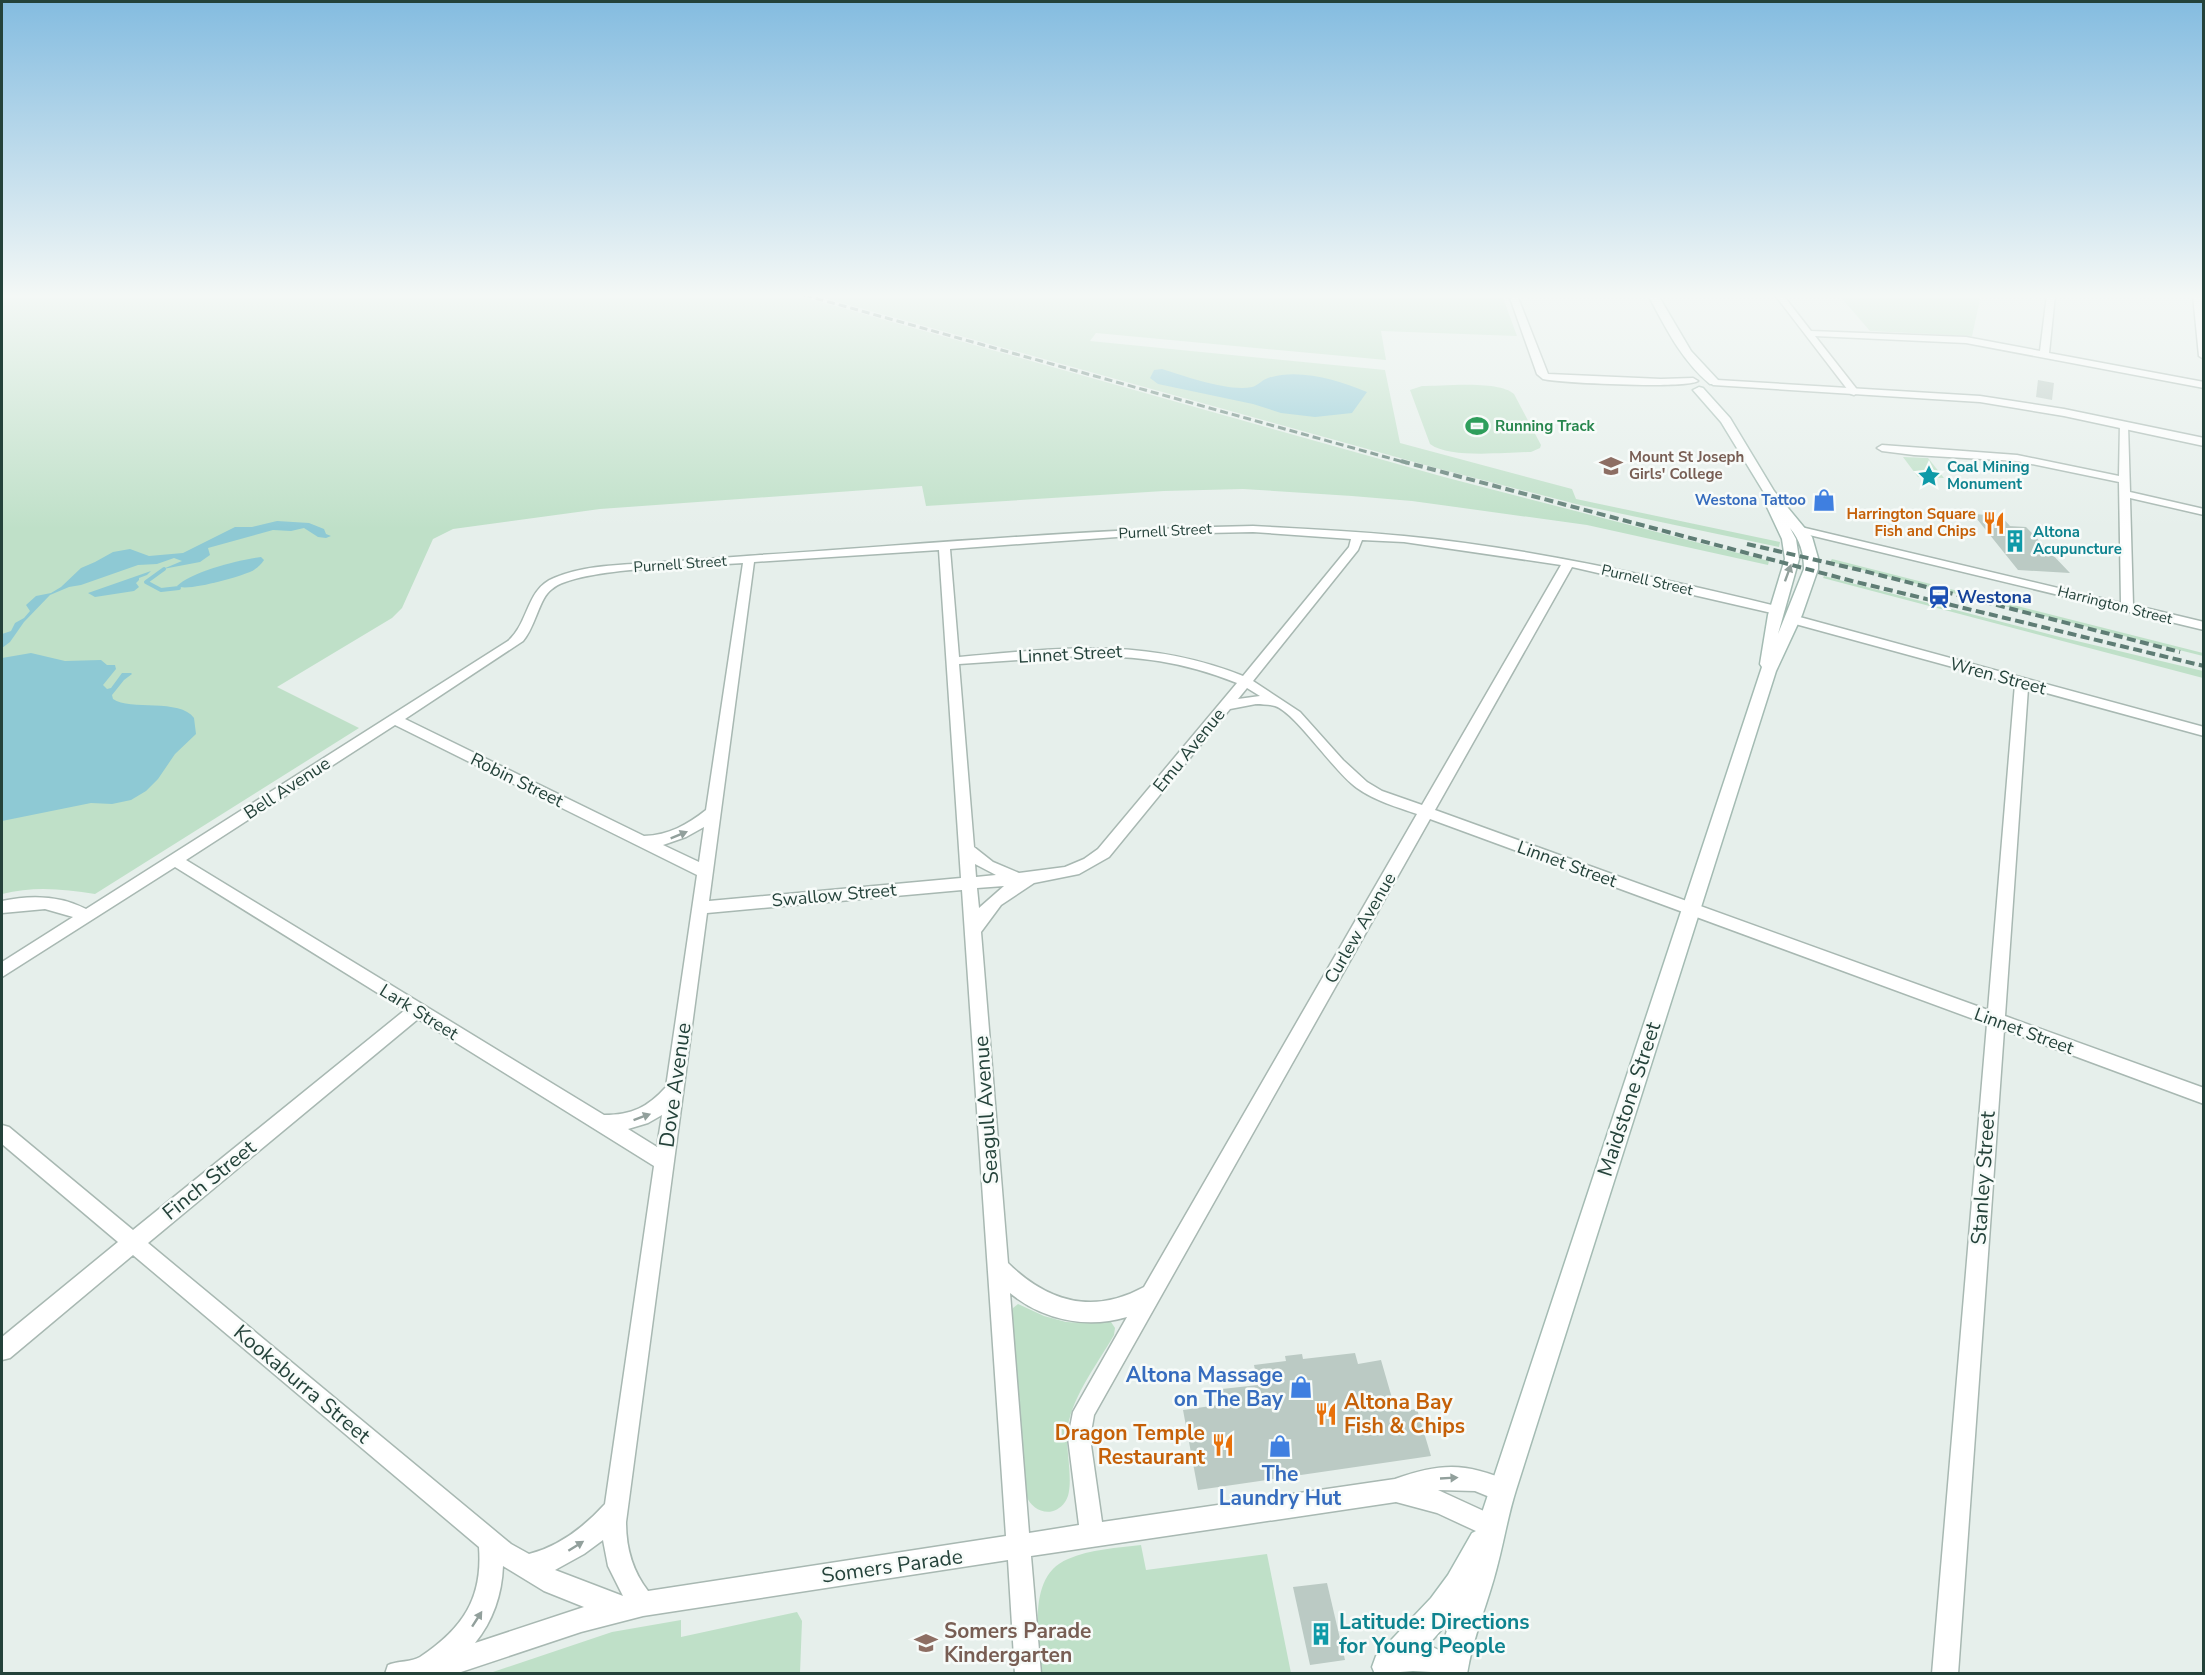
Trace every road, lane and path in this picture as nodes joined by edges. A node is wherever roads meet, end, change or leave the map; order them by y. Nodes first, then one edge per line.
1 (1542, 373) edge
2 (1692, 373) edge
3 (1703, 373) edge
4 (1839, 373) edge
5 (2141, 373) edge
6 (1695, 385) junction
7 (2204, 385) edge
8 (1717, 387) junction
9 (1854, 392) junction
10 (1726, 420) junction
11 (2123, 425) junction
12 (2204, 442) edge
13 (1882, 448) dead end
14 (2124, 480) junction
15 (2125, 494) junction
16 (2204, 512) edge
17 (1793, 527) junction
18 (1359, 536) junction
19 (944, 546) junction
20 (749, 559) junction
21 (1568, 563) junction
22 (549, 584) joint
23 (2127, 608) junction
24 (1776, 610) junction
25 (1792, 619) junction
26 (2204, 626) edge
27 (951, 661) junction
28 (1768, 671) junction
29 (1245, 682) junction
30 (2022, 682) junction
31 (1279, 702) junction
32 (1226, 706) junction
33 (394, 719) junction
34 (2204, 732) edge
35 (713, 813) junction
36 (1426, 813) junction
37 (640, 841) junction
38 (966, 849) junction
39 (175, 860) junction
40 (705, 872) junction
41 (1036, 877) junction
42 (969, 882) junction
43 (2, 907) edge
44 (700, 908) junction
45 (1690, 909) junction
46 (86, 916) junction
47 (973, 931) junction
48 (2, 970) edge
49 (417, 1010) junction
50 (1995, 1020) junction
51 (674, 1091) junction
52 (2204, 1096) edge
53 (600, 1123) junction
54 (2, 1133) edge
55 (665, 1162) junction
56 (133, 1242) junction
57 (997, 1267) junction
58 (1151, 1293) junction
59 (2, 1350) edge
60 (1395, 1491) junction
61 (1502, 1491) junction
62 (616, 1509) junction
63 (1491, 1526) junction
64 (1092, 1535) junction
65 (490, 1542) junction
66 (1018, 1547) junction
67 (526, 1567) junction
68 (631, 1606) junction
69 (1385, 1670) edge
70 (407, 1672) edge
71 (1028, 1674) edge
72 (1445, 1674) edge
73 (1452, 1674) edge
74 (1945, 1674) edge

1 - 6 street
2 - 6 main road, Maidstone Street
3 - 8 main road, Maidstone Street
4 - 9 street
5 - 7 street
6 - 8 main road
6 - 10 main road, Maidstone Street
8 - 9 main road
8 - 10 main road, Maidstone Street
9 - 11 main road
10 - 17 main road, Maidstone Street
11 - 12 main road
11 - 14 street
13 - 14 street
14 - 15 street
15 - 16 street
15 - 23 street
17 - 23 street, Harrington Street
24 -> 17 main road, Maidstone Street
17 - 25 main road, Maidstone Street
18 - 19 street, Purnell Street
18 - 21 street, Purnell Street
18 - 29 street, Emu Avenue
19 - 20 street, Purnell Street
19 - 27 street, Seagull Avenue
20 - 22 street, Purnell Street
20 - 35 street, Dove Avenue
21 - 24 street, Purnell Street
21 - 36 street, Curlew Avenue
22 - 33 street, Bell Avenue
23 - 26 street, Harrington Street
24 - 25 main road
24 - 28 main road, Maidstone Street
25 - 28 main road, Maidstone Street
25 - 30 street, Wren Street
27 - 29 street, Linnet Street
27 - 38 street, Seagull Avenue
28 - 45 main road, Maidstone Street
29 - 31 street, Linnet Street
29 - 32 street, Emu Avenue
30 - 34 street, Wren Street
30 - 50 street, Stanley Street
31 - 32 street
31 - 36 street, Linnet Street
32 - 41 street, Emu Avenue
33 - 37 street, Robin Street
33 - 39 street, Bell Avenue
37 -> 35 street
35 - 40 street, Dove Avenue
36 - 45 street, Linnet Street
36 - 58 street, Curlew Avenue
37 - 40 street, Robin Street
38 - 41 street
38 - 42 street, Seagull Avenue
39 - 46 street, Bell Avenue
39 - 49 street, Lark Street
40 - 44 street, Dove Avenue
41 - 42 street, Emu Avenue
41 - 47 street
42 - 44 street, Swallow Street
42 - 47 street, Seagull Avenue
43 - 46 street
44 - 51 street, Dove Avenue
45 - 50 street, Linnet Street
45 - 61 main road, Maidstone Street
46 - 48 street, Bell Avenue
47 - 57 street, Seagull Avenue
49 - 53 street, Lark Street
49 - 56 street, Finch Street
50 - 52 street, Linnet Street
50 - 74 street, Stanley Street
53 -> 51 street
51 - 55 street, Dove Avenue
53 - 55 street, Lark Street
54 - 56 street, Kookaburra Street
55 - 62 street, Dove Avenue
56 - 59 street, Finch Street
56 - 65 street, Kookaburra Street
57 - 58 street
57 - 66 street, Seagull Avenue
58 - 64 street, Curlew Avenue
60 -> 61 street, Somers Parade
60 - 63 street, Somers Parade
60 - 64 street, Somers Parade
61 - 63 main road, Maidstone Street
67 -> 62 street
62 - 68 street, Dove Avenue
63 - 69 main road, Maidstone Street
63 - 73 main road, Maidstone Street
64 - 66 street, Somers Parade
65 - 67 street, Kookaburra Street
70 -> 65 street
66 - 68 street, Somers Parade
66 - 71 street, Seagull Avenue
67 - 68 street, Kookaburra Street
68 - 70 street, Somers Parade
69 - 72 main road

